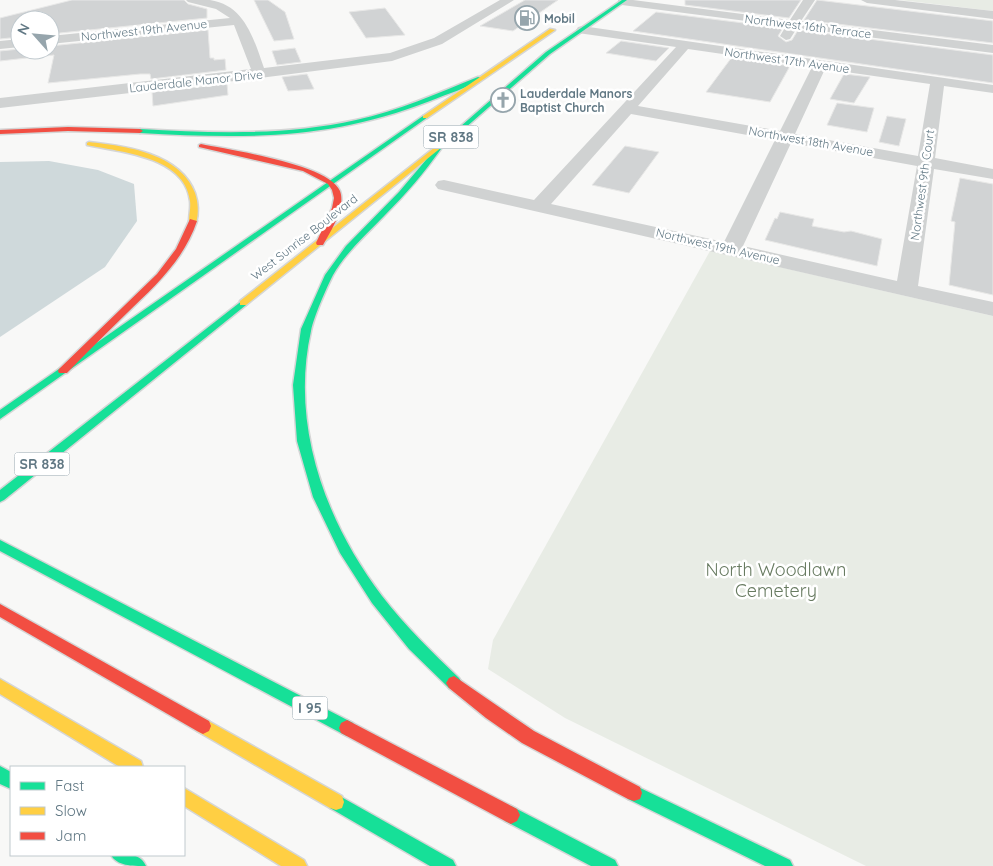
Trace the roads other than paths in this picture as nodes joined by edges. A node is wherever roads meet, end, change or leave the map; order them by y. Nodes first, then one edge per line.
1 (192, 0) edge
2 (508, 0) edge
3 (809, 0) edge
4 (867, 0) edge
5 (624, 1) edge
6 (993, 15) edge
7 (238, 21) junction
8 (562, 23) dead end
9 (794, 24) junction
10 (582, 30) junction
11 (60, 39) edge
12 (685, 45) junction
13 (993, 49) edge
14 (772, 57) junction
15 (820, 65) junction
16 (260, 74) junction
17 (480, 78) junction
18 (938, 81) junction
19 (993, 89) edge
20 (0, 103) edge
21 (628, 109) junction
22 (123, 130) junction
23 (0, 132) edge
24 (784, 136) junction
25 (81, 143) dead end
26 (438, 149) junction
27 (926, 162) junction
28 (993, 174) edge
29 (334, 182) junction
30 (444, 185) dead end
31 (539, 206) junction
32 (320, 243) junction
33 (731, 249) junction
34 (907, 289) junction
35 (993, 309) edge
36 (63, 370) junction
37 (0, 415) edge
38 (0, 497) edge
39 (0, 543) edge
40 (0, 610) edge
41 (0, 686) edge
42 (133, 766) edge
43 (185, 797) edge
44 (122, 856) edge
45 (137, 866) edge
46 (298, 866) edge
47 (447, 866) edge
48 (609, 866) edge
49 (784, 866) edge

1 - 7 street
2 - 16 street, Lauderdale Manor Drive
3 - 9 street
4 - 6 street
5 - 9 street, Northwest 16th Terrace
5 - 10 main road, West Sunrise Boulevard / SR 838
7 - 11 street, Northwest 19th Avenue
7 - 16 street
8 - 17 main road, West Sunrise Boulevard / SR 838
9 - 13 street, Northwest 16th Terrace
9 - 14 street
10 - 12 street, Northwest 17th Avenue
10 - 26 main road, West Sunrise Boulevard / SR 838
12 - 14 street, Northwest 17th Avenue
12 - 21 street
14 - 15 street, Northwest 17th Avenue
15 - 18 street, Northwest 17th Avenue
15 - 24 street
16 - 20 street, Lauderdale Manor Drive
17 - 22 main road
17 - 29 main road, West Sunrise Boulevard / SR 838
18 - 19 street, Northwest 17th Avenue
18 - 27 street, Northwest 9th Court
21 - 24 street, Northwest 18th Avenue
21 - 31 street
22 - 23 main road
22 - 29 main road
24 - 27 street, Northwest 18th Avenue
24 - 33 street
25 - 36 main road
26 - 32 main road, West Sunrise Boulevard / SR 838
26 - 49 main road
27 - 28 street, Northwest 18th Avenue
27 - 34 street, Northwest 9th Court
29 - 32 main road
29 - 36 main road, West Sunrise Boulevard / SR 838
30 - 31 street, Northwest 19th Avenue
31 - 33 street, Northwest 19th Avenue
32 - 38 main road, West Sunrise Boulevard / SR 838
33 - 34 street, Northwest 19th Avenue
34 - 35 street, Northwest 19th Avenue
36 - 37 main road, West Sunrise Boulevard / SR 838
39 - 48 main road, I 95
40 - 47 main road
41 - 42 main road
43 - 46 main road
44 - 45 main road

